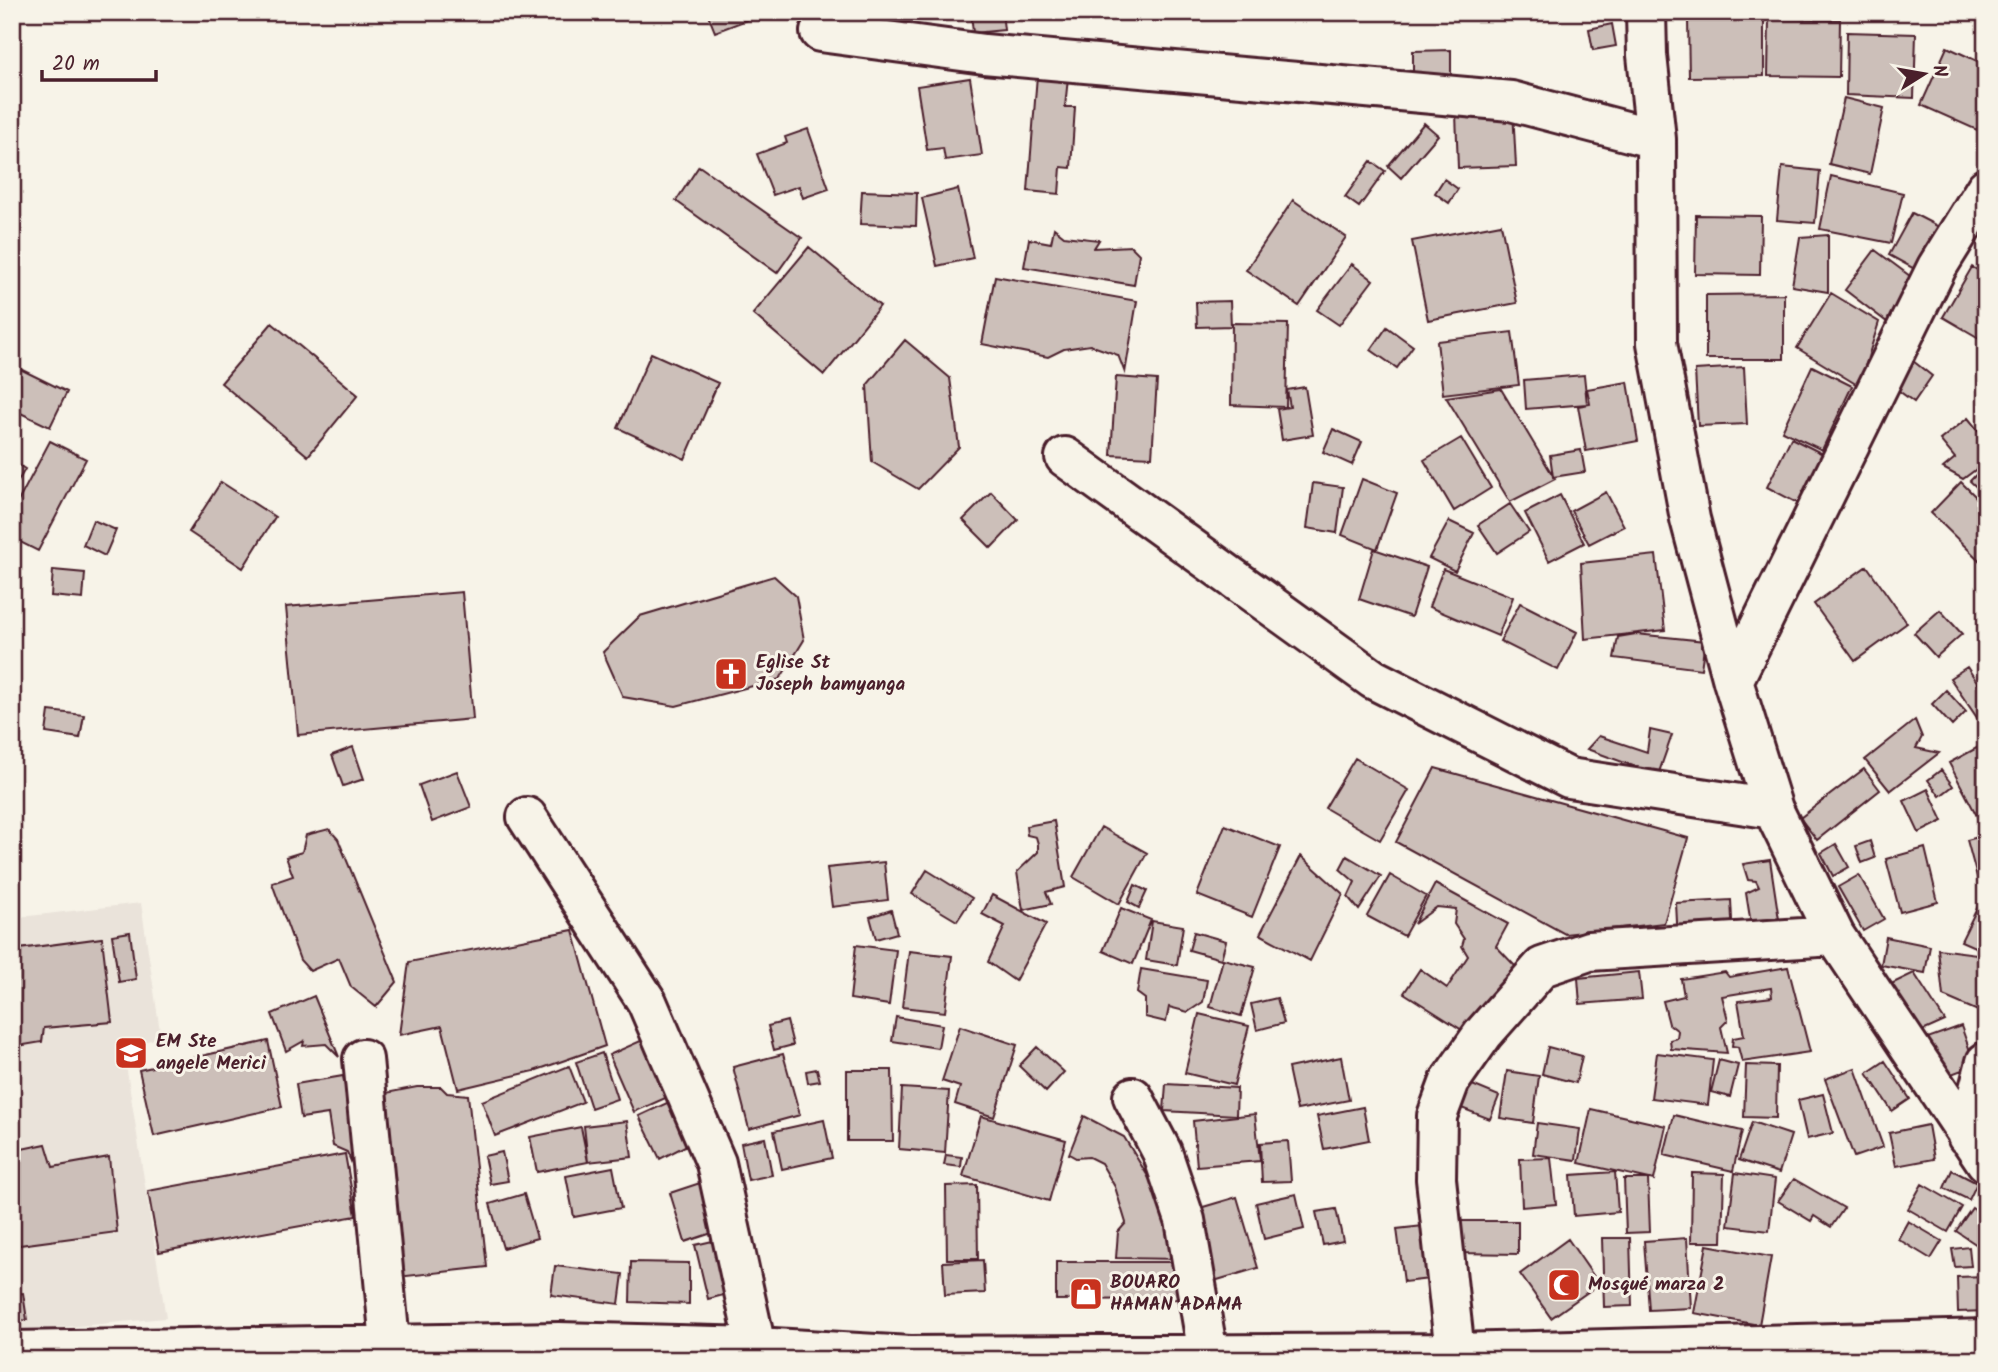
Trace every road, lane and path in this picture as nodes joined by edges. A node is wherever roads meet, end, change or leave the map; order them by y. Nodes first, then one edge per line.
1 (1646, 12) edge
2 (820, 33) dead end
3 (1657, 139) junction
4 (1985, 191) edge
5 (1065, 457) dead end
6 (1733, 681) junction
7 (1773, 809) junction
8 (527, 817) dead end
9 (1835, 936) junction
10 (363, 1059) dead end
11 (1986, 1062) edge
12 (1133, 1097) dead end
13 (1976, 1149) edge
14 (1986, 1339) edge
15 (390, 1343) junction
16 (756, 1347) junction
17 (12, 1351) edge
18 (1455, 1353) junction
19 (1209, 1354) junction
20 (1613, 1354) edge
21 (908, 1358) edge

1 - 3 street
2 - 3 street
3 - 6 street
4 - 6 street
5 - 7 street
6 - 7 street
7 - 9 street
8 - 16 street
9 - 13 street
9 - 18 street
10 - 15 street
11 - 13 street
12 - 19 street
14 - 20 street
15 - 16 street
15 - 17 street
16 - 21 street
18 - 19 street
18 - 20 street
19 - 21 street

